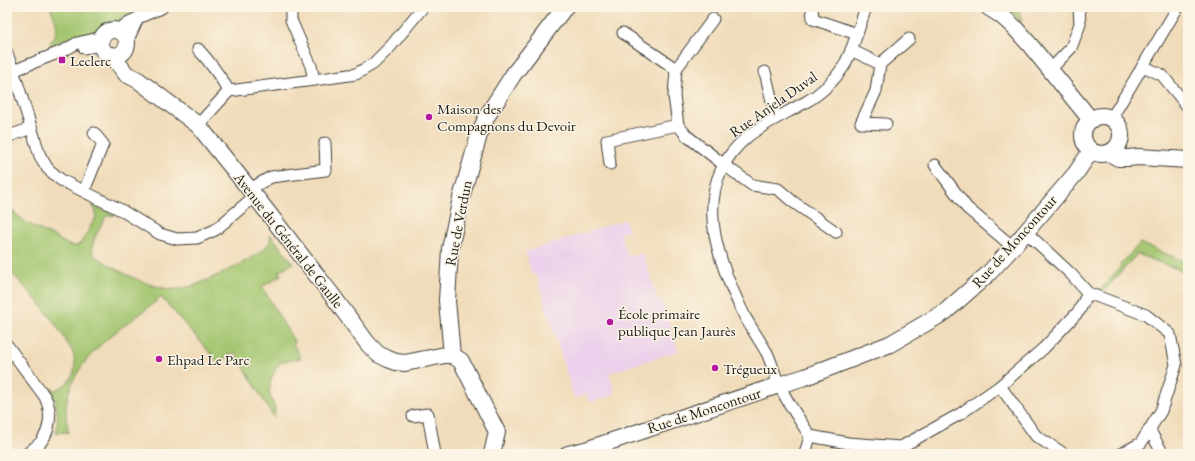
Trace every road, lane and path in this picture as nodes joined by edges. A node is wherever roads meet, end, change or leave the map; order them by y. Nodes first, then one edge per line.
1 (163, 7) edge
2 (423, 7) edge
3 (565, 7) edge
4 (812, 7) edge
5 (866, 7) edge
6 (988, 7) edge
7 (1079, 7) edge
8 (1178, 7) edge
9 (291, 8) dead end
10 (713, 19) dead end
11 (623, 33) dead end
12 (857, 34) junction
13 (909, 39) dead end
14 (113, 44) junction
15 (198, 49) dead end
16 (851, 50) junction
17 (7, 53) edge
18 (880, 64) junction
19 (1143, 66) junction
20 (676, 69) junction
21 (1050, 70) junction
22 (10, 72) edge
23 (765, 72) dead end
24 (314, 80) junction
25 (228, 91) junction
26 (1188, 107) edge
27 (776, 118) junction
28 (1111, 119) junction
29 (1091, 120) junction
30 (886, 124) dead end
31 (198, 125) junction
32 (678, 125) junction
33 (31, 128) junction
34 (94, 133) dead end
35 (7, 137) edge
36 (325, 143) dead end
37 (1114, 149) junction
38 (1091, 150) junction
39 (1188, 160) edge
40 (610, 164) dead end
41 (723, 164) junction
42 (935, 165) dead end
43 (84, 191) junction
44 (253, 193) junction
45 (836, 232) dead end
46 (1026, 232) junction
47 (1013, 247) junction
48 (1088, 294) junction
49 (7, 345) edge
50 (452, 355) junction
51 (779, 385) junction
52 (1000, 386) junction
53 (413, 416) dead end
54 (1149, 429) junction
55 (810, 436) junction
56 (903, 451) edge
57 (27, 454) edge
58 (435, 454) edge
59 (492, 454) edge
60 (568, 454) edge
61 (805, 454) edge
62 (1064, 454) edge
63 (1121, 454) edge
64 (1163, 454) edge

1 - 14 street
2 - 24 street
3 - 50 street, Rue de Verdun
4 - 12 street
5 - 12 street, Rue Anjela Duval
6 - 21 street
7 - 21 street
8 - 19 street
9 - 24 street
10 - 20 street
11 - 20 street
12 - 16 street, Rue Anjela Duval
13 - 18 street
14 - 22 street
14 - 31 street, Avenue du Général de Gaulle
15 - 25 street
16 - 18 street
16 - 27 street, Rue Anjela Duval
17 - 22 street
18 - 30 street
19 - 26 street
19 - 28 street
20 - 32 street
21 - 29 street
22 - 33 street
23 - 27 street
24 - 25 street
25 - 31 street
27 - 41 street, Rue Anjela Duval
28 - 29 street
28 - 37 street
29 - 38 street
31 - 44 street, Avenue du Général de Gaulle
32 - 40 street
32 - 41 street
33 - 35 street
33 - 43 street
34 - 43 street
36 - 44 street
37 - 38 street
37 - 39 street
38 - 46 street, Rue de Moncontour
41 - 45 street
41 - 51 street, Rue Anjela Duval
42 - 47 street
43 - 44 street
44 - 50 street, Avenue du Général de Gaulle
46 - 47 street, Rue de Moncontour
46 - 48 street
47 - 51 street, Rue de Moncontour
48 - 52 street
48 - 54 street
49 - 57 street
50 - 59 street
51 - 55 street, Rue Anjela Duval
51 - 60 street, Rue de Moncontour
52 - 56 street
52 - 62 street
53 - 58 street
54 - 63 street
54 - 64 street
55 - 56 street
55 - 61 street

